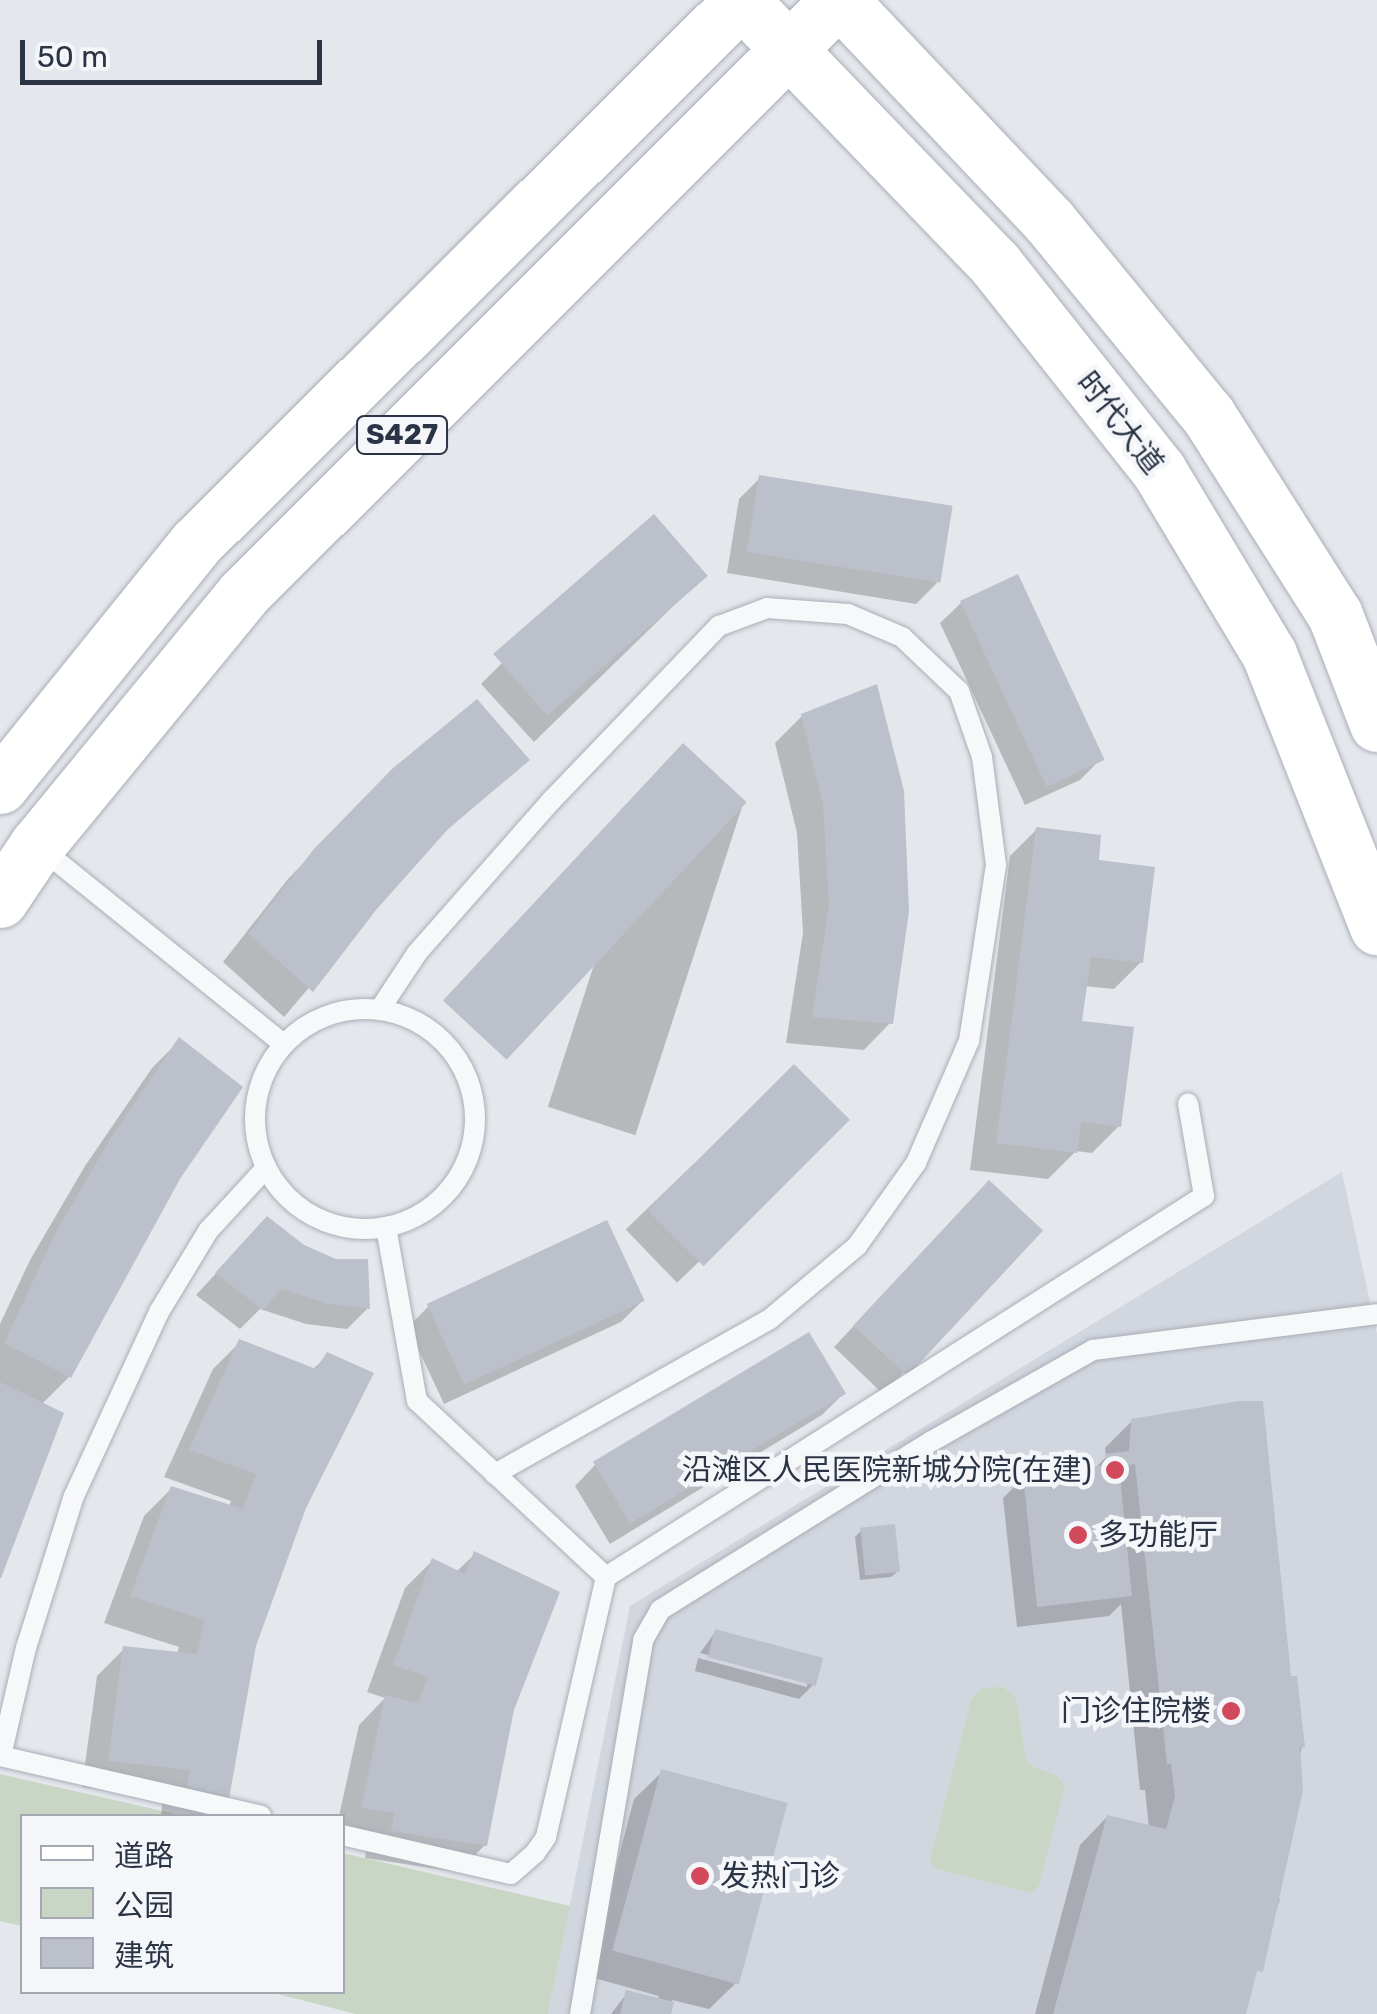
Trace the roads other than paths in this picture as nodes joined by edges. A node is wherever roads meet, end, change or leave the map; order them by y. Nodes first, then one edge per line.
1 (741, 0) edge
2 (839, 0) edge
3 (790, 49) junction
4 (1377, 724) edge
5 (0, 786) edge
6 (36, 845) junction
7 (0, 900) edge
8 (1377, 927) edge
9 (380, 1009) junction
10 (283, 1044) junction
11 (1188, 1103) dead end
12 (266, 1168) junction
13 (386, 1226) junction
14 (1377, 1314) edge
15 (494, 1474) junction
16 (606, 1577) junction
17 (0, 1756) edge
18 (252, 1814) edge
19 (345, 1837) edge
20 (580, 2014) edge

1 - 3 main road, 时代大道
1 - 5 main road, S427
2 - 3 main road, S427
2 - 4 main road
3 - 6 main road, S427
3 - 8 main road, 时代大道
6 - 7 main road, S427
6 - 10 lane
9 - 10 lane
9 - 13 lane
9 - 15 lane
10 - 12 lane
11 - 16 lane
12 - 13 lane
12 - 17 lane
13 - 15 lane
14 - 20 lane
15 - 16 lane
16 - 19 lane
17 - 18 lane

